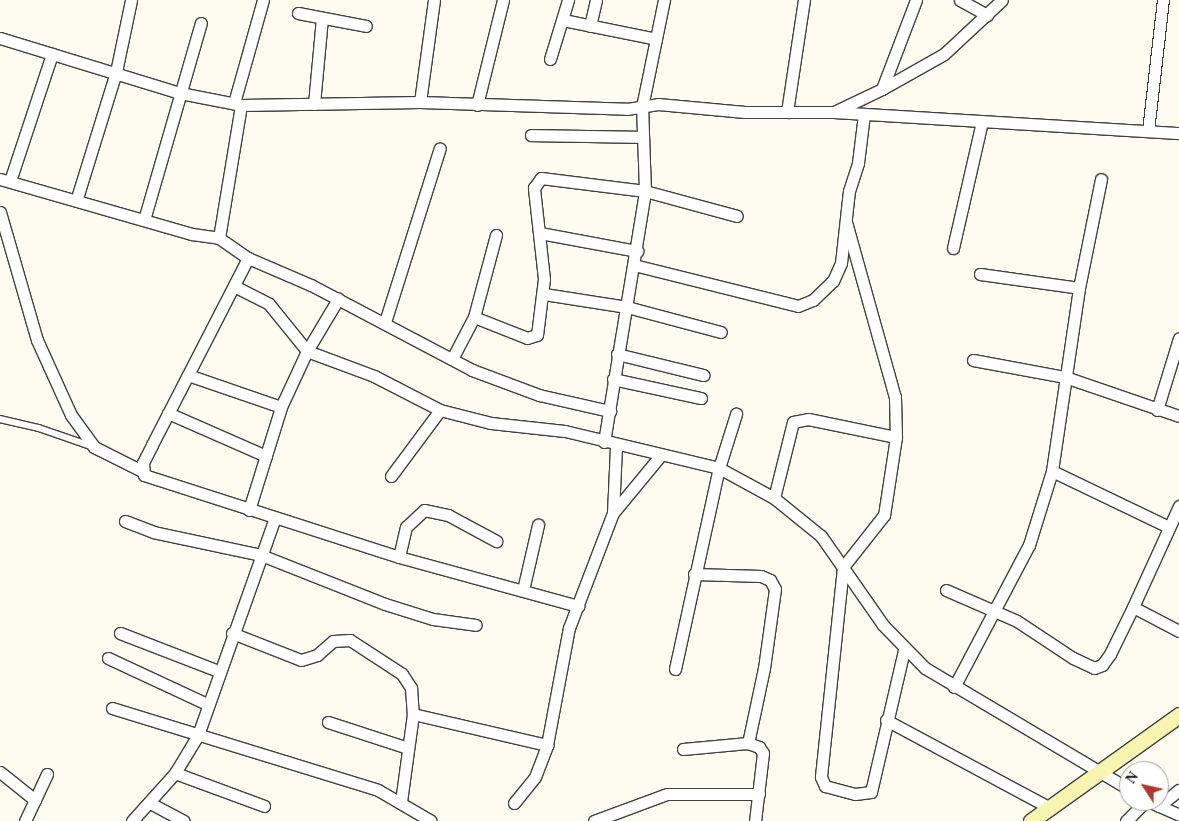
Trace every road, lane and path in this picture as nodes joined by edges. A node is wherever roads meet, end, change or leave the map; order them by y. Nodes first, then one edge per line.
1 (131, 0) edge
2 (263, 0) edge
3 (434, 0) edge
4 (503, 0) edge
5 (568, 0) edge
6 (596, 0) edge
7 (664, 0) edge
8 (804, 0) edge
9 (916, 0) edge
10 (960, 0) edge
11 (1002, 0) edge
12 (1163, 0) edge
13 (298, 13) dead end
14 (987, 15) junction
15 (322, 18) junction
16 (562, 20) junction
17 (201, 23) dead end
18 (366, 26) dead end
19 (590, 26) junction
20 (0, 38) edge
21 (656, 39) junction
22 (52, 54) junction
23 (550, 59) dead end
24 (116, 72) junction
25 (882, 89) junction
26 (180, 93) junction
27 (420, 102) junction
28 (238, 104) junction
29 (314, 104) junction
30 (477, 105) junction
31 (642, 107) junction
32 (787, 112) junction
33 (834, 112) junction
34 (864, 114) junction
35 (982, 121) junction
36 (1148, 131) junction
37 (1179, 133) edge
38 (531, 135) dead end
39 (643, 137) junction
40 (440, 148) dead end
41 (1102, 179) dead end
42 (5, 180) edge
43 (645, 192) junction
44 (77, 198) junction
45 (0, 212) edge
46 (737, 216) dead end
47 (144, 220) junction
48 (846, 222) junction
49 (540, 233) junction
50 (496, 235) dead end
51 (219, 238) junction
52 (953, 248) dead end
53 (637, 251) junction
54 (248, 258) junction
55 (634, 265) junction
56 (980, 274) dead end
57 (234, 286) junction
58 (1079, 288) junction
59 (544, 294) junction
60 (338, 299) junction
61 (627, 307) junction
62 (474, 317) junction
63 (385, 322) junction
64 (721, 332) dead end
65 (1179, 338) edge
66 (307, 351) junction
67 (617, 354) junction
68 (452, 359) junction
69 (973, 360) dead end
70 (703, 374) dead end
71 (188, 375) junction
72 (1065, 377) junction
73 (613, 379) junction
74 (701, 398) dead end
75 (280, 407) junction
76 (440, 410) junction
77 (1157, 410) junction
78 (610, 411) junction
79 (168, 414) junction
80 (736, 414) dead end
81 (1179, 416) edge
82 (0, 420) edge
83 (896, 437) junction
84 (604, 442) junction
85 (616, 446) junction
86 (94, 447) junction
87 (266, 456) junction
88 (660, 456) junction
89 (718, 468) junction
90 (1052, 471) junction
91 (142, 472) junction
92 (391, 476) dead end
93 (774, 498) junction
94 (1179, 506) edge
95 (249, 510) junction
96 (613, 513) junction
97 (275, 518) junction
98 (124, 521) dead end
99 (538, 525) dead end
100 (1169, 528) junction
101 (496, 542) dead end
102 (261, 555) junction
103 (399, 558) junction
104 (843, 567) junction
105 (694, 574) junction
106 (523, 590) junction
107 (946, 590) dead end
108 (578, 606) junction
109 (1133, 607) junction
110 (996, 610) junction
111 (476, 625) dead end
112 (1179, 631) edge
113 (232, 632) junction
114 (120, 633) dead end
115 (904, 650) junction
116 (108, 658) dead end
117 (675, 669) dead end
118 (218, 671) junction
119 (954, 687) junction
120 (207, 704) junction
121 (112, 708) dead end
122 (413, 714) junction
123 (1179, 716) edge
124 (886, 720) junction
125 (328, 722) dead end
126 (198, 735) junction
127 (748, 743) junction
128 (547, 745) junction
129 (408, 748) junction
130 (683, 748) dead end
131 (1101, 771) junction
132 (0, 772) edge
133 (47, 774) dead end
134 (175, 774) junction
135 (1119, 783) edge
136 (759, 794) junction
137 (35, 800) junction
138 (401, 802) junction
139 (514, 803) dead end
140 (150, 804) junction
141 (264, 806) dead end
142 (1050, 808) junction
143 (1140, 811) edge
144 (611, 818) edge
145 (24, 821) edge
146 (132, 821) edge
147 (184, 821) edge
148 (431, 821) edge
149 (594, 821) edge
150 (754, 821) edge
151 (1031, 821) edge
152 (1126, 821) edge

1 - 24 street
2 - 28 street
3 - 27 street
4 - 30 street
5 - 16 street
6 - 19 street
7 - 21 street
8 - 32 street
9 - 25 street
10 - 14 street
11 - 14 street
12 - 36 street
13 - 15 street
14 - 25 street
15 - 18 street
15 - 29 street
16 - 19 street
16 - 23 street
17 - 26 street
19 - 21 street
20 - 22 street
21 - 31 street
22 - 24 street
22 - 42 street
24 - 26 street
24 - 44 street
25 - 33 street
26 - 28 street
26 - 47 street
27 - 29 street
27 - 30 street
28 - 29 street
28 - 51 street
30 - 31 street
31 - 32 street
31 - 39 street
32 - 33 street
33 - 34 street
34 - 35 street
34 - 48 street
35 - 36 street
35 - 52 street
36 - 37 street
38 - 39 street
39 - 43 street
40 - 63 street
41 - 58 street
42 - 44 street
43 - 46 street
43 - 49 street
43 - 53 street
44 - 47 street
45 - 86 street
47 - 51 street
48 - 55 street
48 - 83 street
49 - 53 street
49 - 59 street
50 - 62 street
51 - 54 street
53 - 55 street
54 - 57 street
54 - 60 street
55 - 61 street
56 - 58 street
57 - 66 street
57 - 71 street
58 - 72 street
59 - 61 street
59 - 62 street
60 - 63 street
60 - 66 street
61 - 64 street
61 - 67 street
62 - 68 street
63 - 68 street
65 - 77 street
66 - 75 street
66 - 76 street
67 - 70 street
67 - 73 street
68 - 78 street
69 - 72 street
71 - 75 street
71 - 79 street
72 - 77 street
72 - 90 street
73 - 74 street
73 - 78 street
75 - 87 street
76 - 84 street
76 - 92 street
77 - 81 street
78 - 84 street
79 - 87 street
79 - 91 street
80 - 89 street
82 - 86 lane
83 - 93 street
83 - 104 street
84 - 85 street
85 - 88 street
85 - 96 street
86 - 91 street
87 - 95 street
88 - 89 street
88 - 96 street
89 - 93 street
89 - 105 street
90 - 100 street
90 - 110 street
91 - 95 street
93 - 104 street
94 - 100 street
95 - 97 street
96 - 108 street
97 - 102 street
97 - 103 street
98 - 102 street
99 - 106 street
100 - 109 street
101 - 103 street
102 - 111 street
102 - 113 street
103 - 106 street
104 - 115 street
104 - 124 street
105 - 117 street
105 - 127 street
106 - 108 street
107 - 110 street
108 - 128 street
109 - 110 street
109 - 112 street
110 - 119 street
113 - 118 street
113 - 122 street
114 - 118 street
115 - 119 street
115 - 124 street
116 - 120 street
118 - 120 street
119 - 131 street
120 - 126 street
121 - 126 street
122 - 128 street
122 - 129 street
123 - 131 main road
124 - 142 street
125 - 129 street
126 - 134 street
126 - 138 street
127 - 130 street
127 - 136 street
128 - 139 street
129 - 138 street
131 - 135 street
131 - 142 main road
132 - 137 street
133 - 137 street
134 - 140 street
134 - 141 street
136 - 144 street
136 - 150 street
137 - 145 street
138 - 148 street
140 - 146 street
140 - 147 street
142 - 151 main road
143 - 152 street
144 - 149 street

